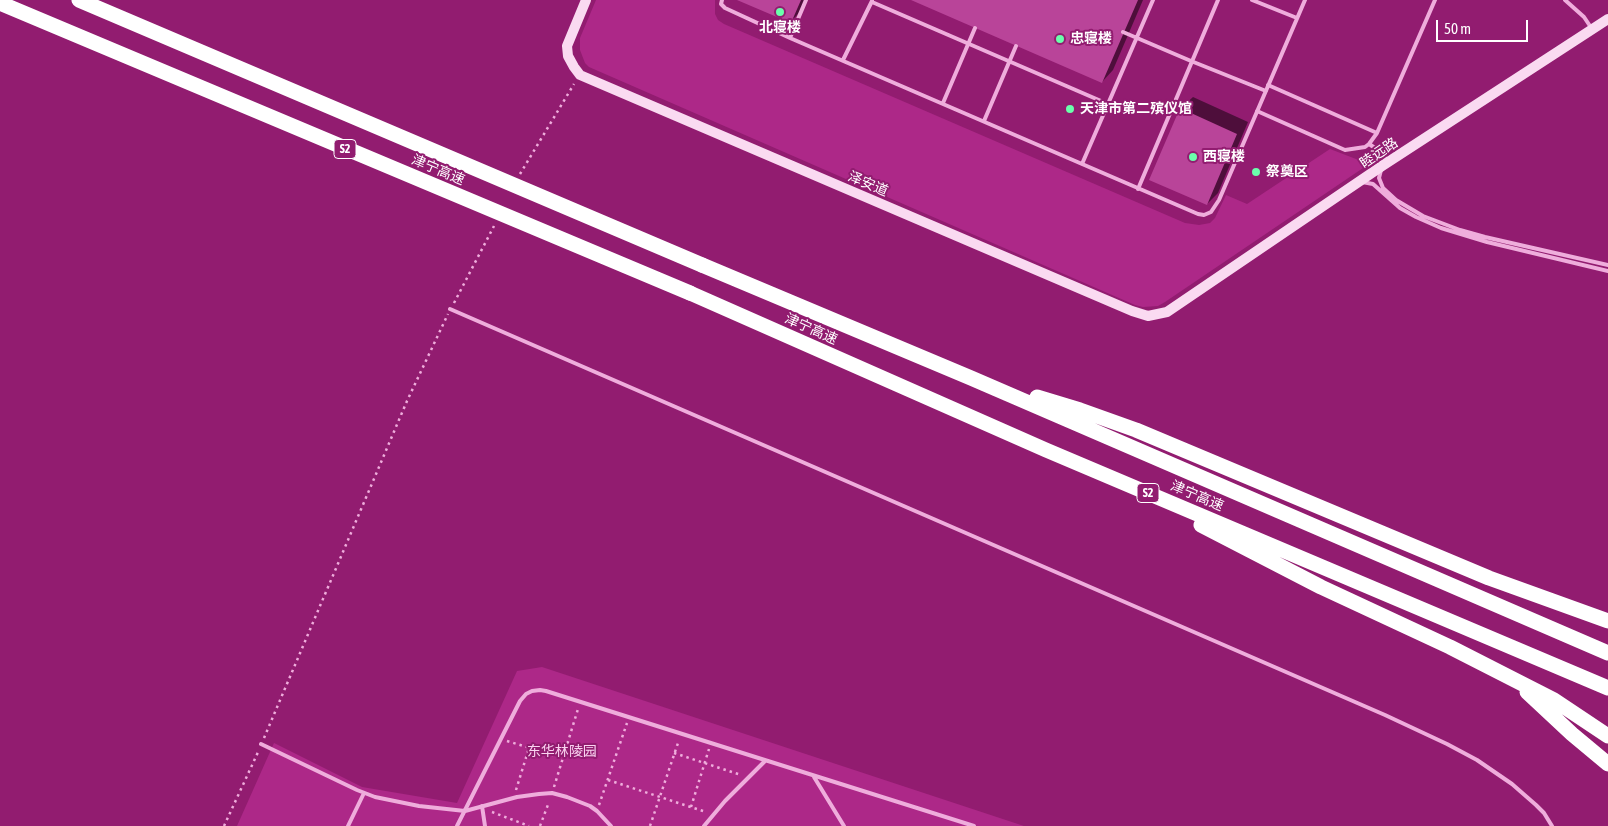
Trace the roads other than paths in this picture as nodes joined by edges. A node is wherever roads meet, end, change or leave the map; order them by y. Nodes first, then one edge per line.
1 (79, 0) edge
2 (586, 0) edge
3 (722, 0) edge
4 (806, 0) edge
5 (1153, 0) edge
6 (1218, 0) edge
7 (1252, 0) edge
8 (1305, 0) edge
9 (1435, 0) edge
10 (1567, 0) edge
11 (872, 1) edge
12 (0, 3) edge
13 (1297, 18) junction
14 (1608, 19) edge
15 (975, 28) dead end
16 (1592, 29) junction
17 (1124, 32) dead end
18 (1137, 37) junction
19 (790, 38) junction
20 (968, 44) junction
21 (1016, 46) dead end
22 (843, 60) junction
23 (1010, 61) junction
24 (1191, 62) junction
25 (1268, 85) junction
26 (1266, 92) junction
27 (943, 104) junction
28 (1108, 104) junction
29 (1257, 111) junction
30 (984, 121) junction
31 (1377, 133) junction
32 (1369, 144) junction
33 (1082, 164) junction
34 (1386, 164) junction
35 (1358, 184) junction
36 (1138, 189) junction
37 (1608, 265) edge
38 (1608, 271) edge
39 (450, 309) road end
40 (1167, 312) joint
41 (971, 378) junction
42 (1046, 450) junction
43 (1608, 620) edge
44 (1608, 653) edge
45 (1512, 679) junction
46 (1608, 688) edge
47 (1608, 736) edge
48 (262, 744) road end
49 (765, 761) junction
50 (1608, 764) edge
51 (813, 776) junction
52 (364, 793) junction
53 (485, 806) junction
54 (464, 811) junction
55 (348, 826) edge
56 (457, 826) edge
57 (485, 826) edge
58 (611, 826) edge
59 (704, 826) edge
60 (844, 826) edge
61 (974, 826) edge
62 (1552, 826) edge

1 - 41 highway, 津宁高速 / S2, bridge
2 - 40 street, 泽安道
3 - 19 lane
4 - 19 lane
5 - 18 lane
6 - 24 lane
7 - 13 lane
8 - 13 lane
9 - 31 lane
10 - 16 lane
11 - 20 lane
11 - 22 lane
12 - 42 highway, 津宁高速 / S2, bridge
13 - 25 lane
14 - 16 street, 睦远路
15 - 20 lane
16 - 34 street, 睦远路
17 - 18 lane
18 - 24 lane
18 - 28 lane
19 - 22 lane
20 - 23 lane
20 - 27 lane
21 - 23 lane
22 - 27 lane
23 - 28 lane
23 - 30 lane
24 - 26 lane
24 - 36 lane
25 - 26 lane
25 - 31 lane
26 - 29 lane
27 - 30 lane
28 - 33 lane
29 - 32 lane
29 - 36 lane
30 - 33 lane
31 - 32 lane
32 - 34 lane
33 - 36 lane
34 - 35 street, 睦远路
34 - 37 lane
35 - 38 lane
35 - 40 street, 睦远路
39 - 62 lane
41 - 43 highway
41 - 44 highway, 津宁高速 / S2
42 - 45 highway
42 - 46 highway, 津宁高速 / S2
45 - 47 highway
45 - 50 highway
48 - 52 lane
49 - 51 lane
49 - 54 lane
49 - 59 lane
51 - 60 lane
51 - 61 lane
52 - 54 lane
52 - 55 lane
53 - 54 lane
53 - 57 lane
53 - 58 lane
54 - 56 lane

